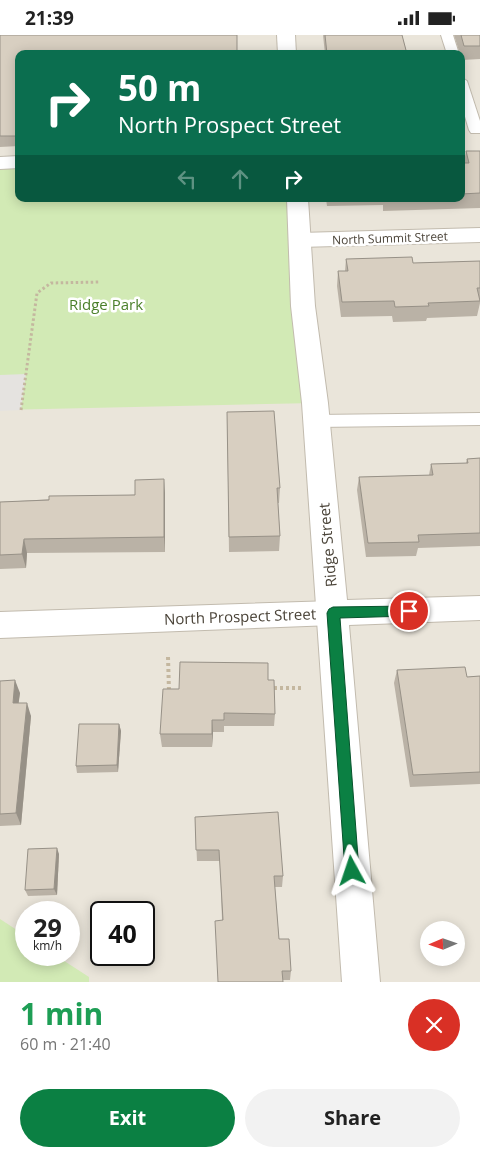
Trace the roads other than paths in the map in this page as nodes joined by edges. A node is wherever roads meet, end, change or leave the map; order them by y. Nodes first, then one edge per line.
1 (286, 35) edge
2 (447, 35) edge
3 (287, 50) edge
4 (452, 50) edge
5 (465, 93) edge
6 (465, 130) edge
7 (478, 130) edge
8 (0, 163) edge
9 (15, 163) edge
10 (297, 202) edge
11 (480, 235) edge
12 (300, 240) junction
13 (480, 419) edge
14 (316, 421) junction
15 (480, 608) edge
16 (333, 613) junction
17 (0, 625) edge
18 (362, 982) edge

1 - 3 street
2 - 4 lane
5 - 7 lane
6 - 7 lane
8 - 9 street
10 - 12 street, Ridge Street
11 - 12 street, North Summit Street
12 - 14 street, Ridge Street
13 - 14 lane
14 - 16 street, Ridge Street
15 - 16 street, North Prospect Street
16 - 17 street, North Prospect Street
16 - 18 street, Ridge Street

